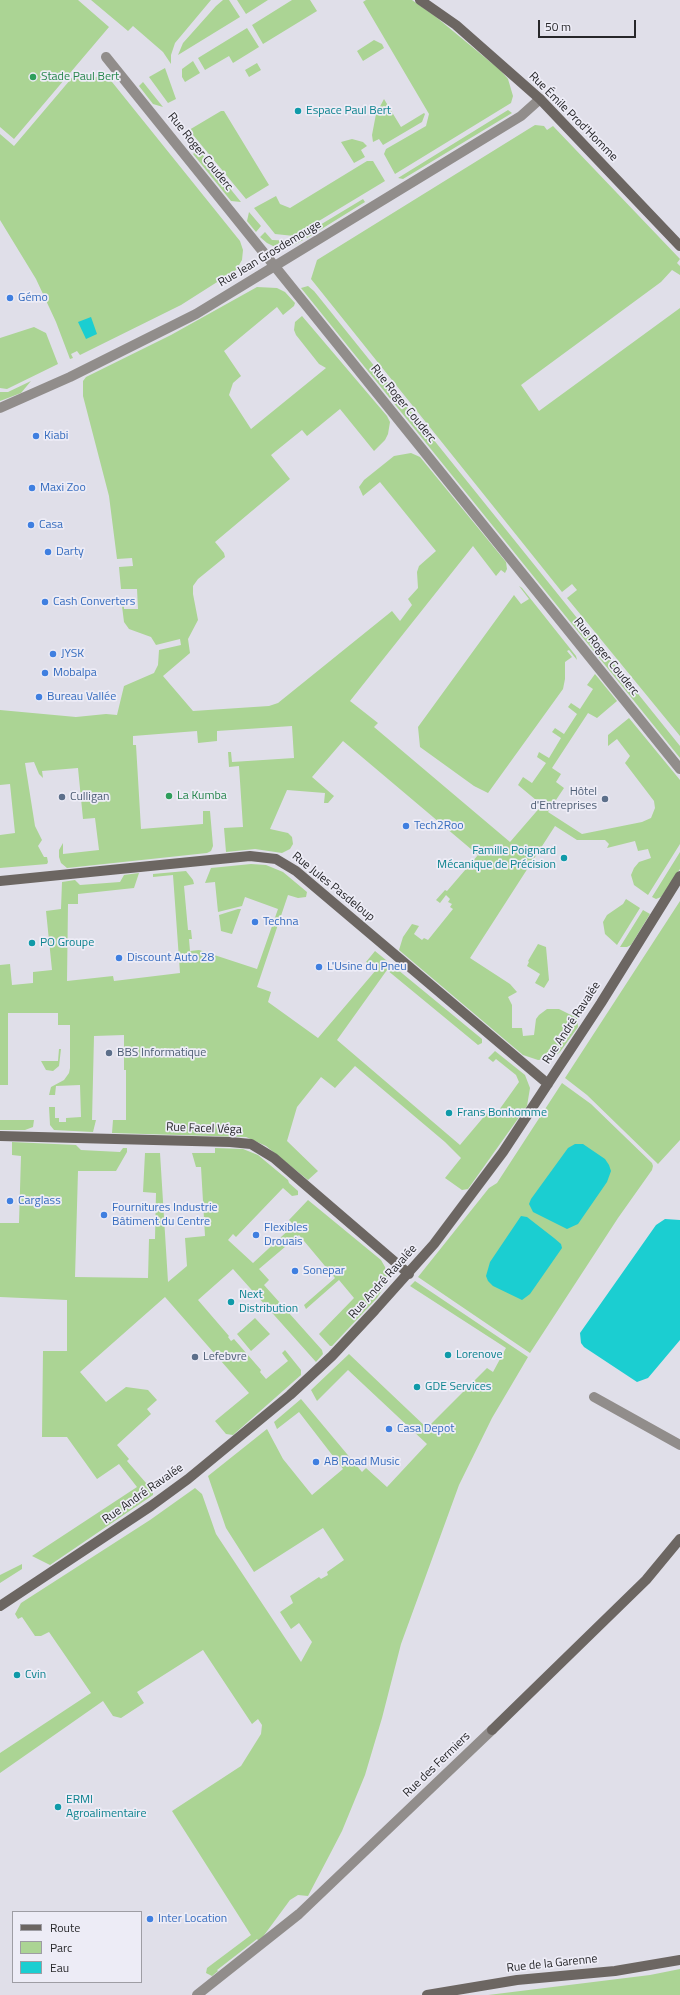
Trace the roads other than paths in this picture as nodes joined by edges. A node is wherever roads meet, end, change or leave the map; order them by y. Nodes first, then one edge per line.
1 (420, 0) edge
2 (106, 57) dead end
3 (540, 99) junction
4 (680, 246) edge
5 (275, 266) junction
6 (0, 408) edge
7 (680, 769) edge
8 (680, 876) edge
9 (0, 881) edge
10 (548, 1084) junction
11 (0, 1136) edge
12 (409, 1274) junction
13 (594, 1397) dead end
14 (680, 1446) edge
15 (680, 1539) edge
16 (0, 1606) edge
17 (680, 1960) edge
18 (197, 1995) edge
19 (427, 1995) edge

1 - 3 street, Rue Émile Prod'Homme
2 - 5 street, Rue Roger Couderc
3 - 4 street, Rue Émile Prod'Homme
3 - 5 street, Rue Jean Grosdemouge
5 - 6 street, Rue Jean Grosdemouge
5 - 7 street, Rue Roger Couderc
8 - 10 street, Rue André Ravalée
9 - 10 street, Rue Jules Pasdeloup
10 - 12 street, Rue André Ravalée
11 - 12 street, Rue Facel Véga
12 - 16 street, Rue André Ravalée
13 - 14 street
15 - 18 street, Rue des Fermiers
17 - 19 street, Rue de la Garenne

